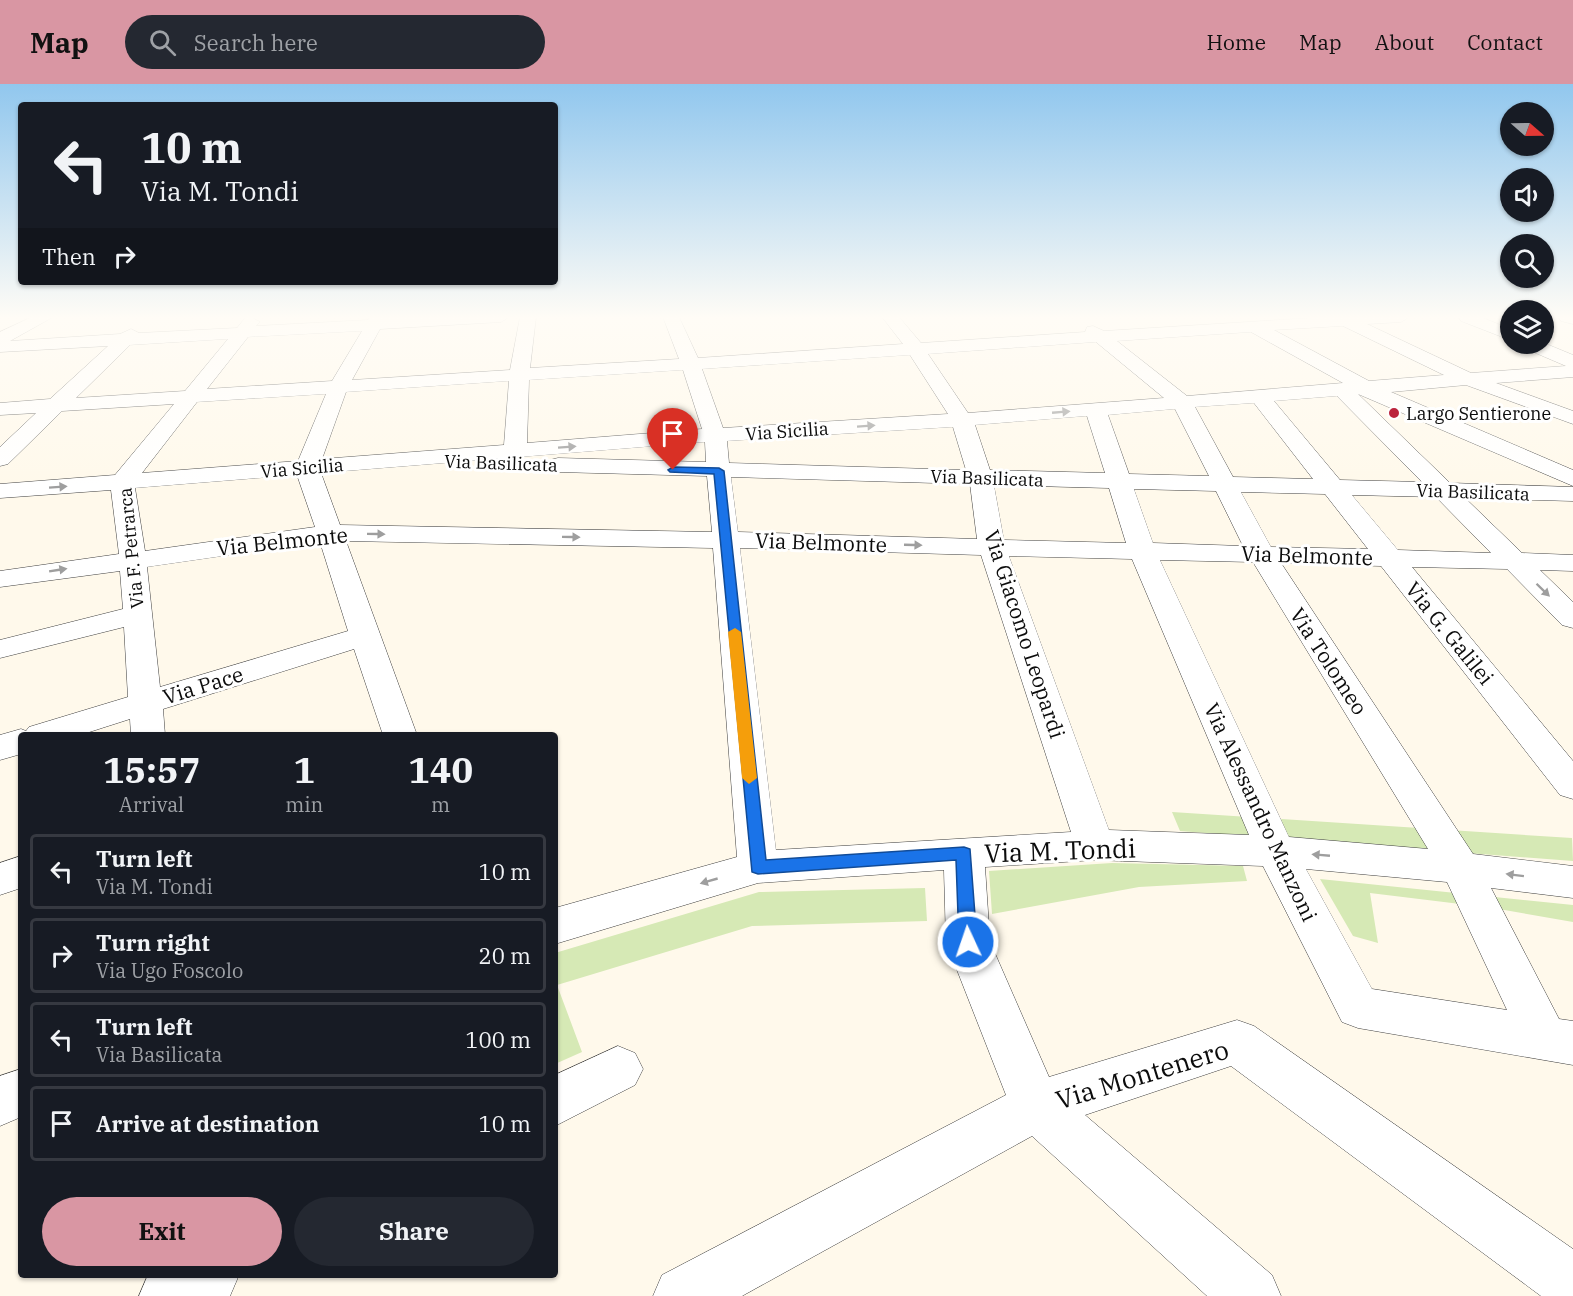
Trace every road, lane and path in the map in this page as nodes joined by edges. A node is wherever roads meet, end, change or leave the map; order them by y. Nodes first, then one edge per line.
1 (89, 374) edge
2 (210, 374) edge
3 (346, 374) edge
4 (554, 374) edge
5 (695, 374) edge
6 (932, 374) edge
7 (1146, 374) edge
8 (1340, 374) edge
9 (1456, 374) edge
10 (1539, 374) edge
11 (519, 376) junction
12 (1467, 379) junction
13 (338, 388) junction
14 (1368, 389) junction
15 (1342, 390) junction
16 (1259, 396) junction
17 (191, 398) junction
18 (1182, 402) junction
19 (54, 407) junction
20 (0, 409) edge
21 (1096, 410) junction
22 (1573, 418) edge
23 (962, 420) junction
24 (715, 435) junction
25 (515, 451) junction
26 (0, 459) edge
27 (402, 460) junction
28 (307, 468) junction
29 (719, 471) junction
30 (981, 478) junction
31 (122, 482) junction
32 (1119, 482) junction
33 (1225, 485) junction
34 (1332, 488) junction
35 (0, 491) edge
36 (1443, 491) junction
37 (1572, 491) edge
38 (330, 533) junction
39 (726, 540) junction
40 (992, 547) junction
41 (1142, 551) junction
42 (1261, 554) junction
43 (1389, 558) junction
44 (133, 559) junction
45 (1512, 561) junction
46 (1573, 563) edge
47 (0, 579) edge
48 (138, 614) junction
49 (1573, 619) edge
50 (366, 635) junction
51 (0, 649) edge
52 (146, 702) junction
53 (51, 732) edge
54 (148, 732) edge
55 (399, 732) edge
56 (18, 742) edge
57 (0, 748) edge
58 (1573, 786) edge
59 (1095, 845) junction
60 (1276, 851) junction
61 (964, 853) junction
62 (758, 867) junction
63 (1461, 868) junction
64 (18, 873) edge
65 (0, 879) edge
66 (1573, 882) edge
67 (558, 925) edge
68 (1558, 1041) edge
69 (618, 1069) dead end
70 (18, 1094) edge
71 (558, 1099) edge
72 (0, 1101) edge
73 (1036, 1106) junction
74 (204, 1278) edge
75 (1573, 1284) edge
76 (169, 1296) edge
77 (683, 1296) edge
78 (1251, 1296) edge

1 - 19 street
2 - 17 street, Via F. Petrarca
3 - 13 street
4 - 11 street
5 - 24 street
6 - 23 street, Via Giacomo Leopardi
7 - 18 street, Via Tolomeo
8 - 14 street
9 - 12 street
10 - 12 street, Via Sicilia
11 - 13 street
11 - 25 street
12 - 14 street, Via Sicilia
12 - 22 street
13 - 17 street
13 - 28 street
14 - 15 street, Via Sicilia
14 - 37 street
15 - 16 street, Via Sicilia
15 - 36 street
16 - 18 street, Via Sicilia
16 - 34 street, Via G. Galilei
17 - 19 street
17 - 31 street, Via F. Petrarca
18 - 21 street, Via Sicilia
18 - 33 street, Via Tolomeo
19 - 20 street
19 - 26 street
23 -> 21 street, Via Sicilia
21 - 32 street, Via Alessandro Manzoni
24 -> 23 street, Via Sicilia
23 - 30 street, Via Giacomo Leopardi
25 -> 24 street, Via Sicilia
24 - 29 street
25 - 27 street, Via Sicilia
27 - 28 street, Via Sicilia
27 - 29 street, Via Basilicata
28 - 31 street, Via Sicilia
28 - 38 street
29 - 30 street, Via Basilicata
29 - 39 street
30 - 32 street, Via Basilicata
30 - 40 street, Via Giacomo Leopardi
35 -> 31 street, Via Sicilia
31 - 44 street, Via F. Petrarca
32 - 33 street, Via Basilicata
32 - 41 street, Via Alessandro Manzoni
33 - 34 street, Via Basilicata
33 - 42 street, Via Tolomeo
34 - 36 street, Via Basilicata
34 - 43 street, Via G. Galilei
36 - 37 street, Via Basilicata
36 - 45 street
38 -> 39 street, Via Belmonte
38 - 44 street, Via Belmonte
38 - 50 street
39 -> 40 street, Via Belmonte
39 - 62 street
40 - 41 street, Via Belmonte
40 - 59 street, Via Giacomo Leopardi
41 - 42 street, Via Belmonte
41 - 60 street, Via Alessandro Manzoni
42 - 43 street, Via Belmonte
42 - 63 street, Via Tolomeo
43 - 45 street, Via Belmonte
43 - 58 street, Via G. Galilei
47 -> 44 street, Via Belmonte
44 - 48 street, Via F. Petrarca
45 - 46 street, Via Belmonte
45 -> 49 street
48 - 51 street
48 - 52 street, Via F. Petrarca
50 - 52 street, Via Pace
50 - 55 street
52 - 53 street, Via Pace
52 - 54 street, Via F. Petrarca
56 - 57 street
59 - 60 street, Via M. Tondi
59 - 61 street, Via M. Tondi
63 -> 60 street, Via M. Tondi
60 - 68 street, Via Alessandro Manzoni
61 - 62 street, Via M. Tondi
61 - 73 street
62 -> 67 street, Via M. Tondi
66 -> 63 street, Via M. Tondi
63 - 68 street, Via Tolomeo
64 - 65 street
69 - 71 street
70 - 72 street
73 - 75 street, Via Montenero
73 - 77 street, Via Montenero
73 - 78 street
74 - 76 street

